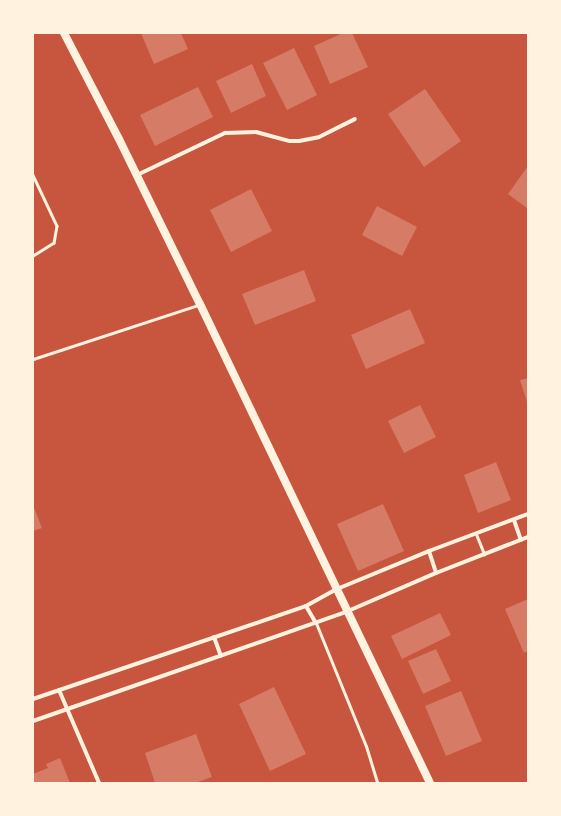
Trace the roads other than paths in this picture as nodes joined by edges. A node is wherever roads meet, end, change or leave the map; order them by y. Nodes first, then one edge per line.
1 (64, 33) edge
2 (355, 119) dead end
3 (137, 175) junction
4 (200, 304) junction
5 (33, 359) edge
6 (528, 514) edge
7 (514, 520) junction
8 (476, 534) junction
9 (528, 537) edge
10 (521, 540) junction
11 (429, 551) junction
12 (484, 554) junction
13 (436, 573) junction
14 (338, 589) junction
15 (306, 606) junction
16 (348, 611) junction
17 (316, 623) junction
18 (214, 637) junction
19 (221, 656) junction
20 (59, 690) junction
21 (33, 699) edge
22 (66, 709) junction
23 (33, 721) edge
24 (99, 783) edge
25 (378, 783) edge
26 (430, 783) edge

1 - 3 main road
2 - 3 street
3 - 4 main road
4 - 5 lane
4 - 14 main road
6 - 7 street
7 - 8 street
7 - 10 street
8 - 11 street
8 - 12 lane
9 - 10 street
10 - 12 street
11 - 13 street
11 - 14 street
12 - 13 street
13 - 16 street
14 - 15 street
14 - 16 main road
15 - 17 street
15 - 18 street
16 - 17 street
16 - 26 main road
17 - 19 street
17 - 25 lane
18 - 19 street
18 - 20 street
19 - 22 street
20 - 21 street
20 - 22 street
22 - 23 street
22 - 24 street

